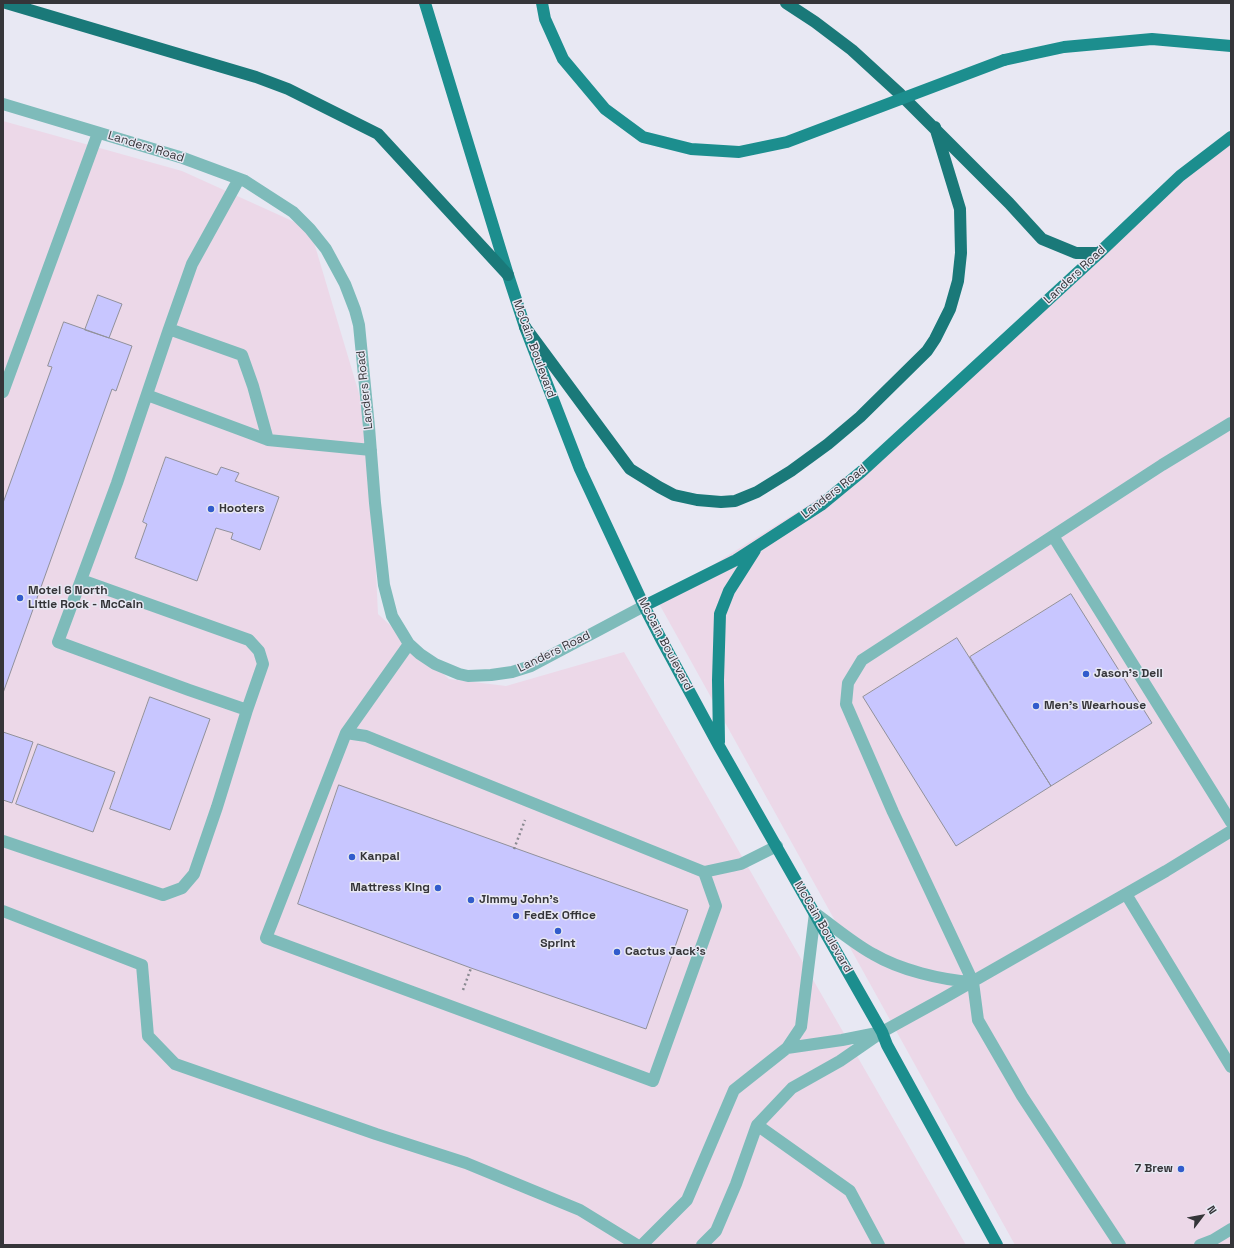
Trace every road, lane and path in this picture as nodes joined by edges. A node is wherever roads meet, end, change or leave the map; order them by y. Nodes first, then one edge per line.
1 (6, 3) edge
2 (425, 3) edge
3 (542, 3) edge
4 (786, 3) edge
5 (1231, 46) edge
6 (3, 105) edge
7 (935, 127) junction
8 (98, 133) junction
9 (1231, 137) edge
10 (239, 179) junction
11 (1099, 253) junction
12 (508, 275) junction
13 (525, 327) junction
14 (169, 329) junction
15 (3, 392) edge
16 (147, 395) junction
17 (1231, 423) edge
18 (268, 440) junction
19 (371, 450) junction
20 (1053, 536) junction
21 (757, 546) junction
22 (81, 580) junction
23 (644, 606) junction
24 (409, 644) junction
25 (247, 710) junction
26 (346, 733) junction
27 (720, 746) junction
28 (531, 802) junction
29 (1231, 822) edge
30 (1231, 830) edge
31 (3, 841) edge
32 (777, 846) junction
33 (514, 848) dead end
34 (704, 872) junction
35 (1126, 894) junction
36 (3, 911) edge
37 (815, 913) junction
38 (471, 968) dead end
39 (973, 982) junction
40 (457, 1008) junction
41 (882, 1032) junction
42 (787, 1048) junction
43 (1231, 1066) edge
44 (757, 1125) junction
45 (1231, 1229) edge
46 (637, 1245) edge
47 (642, 1245) edge
48 (702, 1245) edge
49 (879, 1245) edge
50 (997, 1245) edge
51 (1120, 1245) edge
52 (1200, 1245) edge

1 - 12 highway
2 - 12 main road, McCain Boulevard
3 - 5 main road, bridge
4 - 7 highway
6 - 8 street, Landers Road
7 - 11 highway
7 - 13 highway
8 - 10 street, Landers Road
8 - 15 street
9 - 11 main road, Landers Road
10 - 14 street
10 - 19 street, Landers Road
11 - 21 main road, Landers Road
12 - 13 main road, McCain Boulevard
13 - 23 main road, McCain Boulevard
14 - 16 street
14 - 18 street
16 - 18 street
16 - 22 street
17 - 20 street
18 - 19 street
19 - 24 street, Landers Road
20 - 29 street
20 - 39 street
21 - 23 main road, Landers Road
21 - 27 main road
22 - 25 street
22 - 25 street
23 - 24 street, Landers Road
23 - 27 main road, McCain Boulevard
24 - 26 street
25 - 31 street
26 - 28 street
26 - 40 street
27 - 32 main road, McCain Boulevard
28 - 33 path
28 - 34 street
30 - 35 street
32 - 34 street
32 - 37 main road, McCain Boulevard
34 - 40 street
35 - 39 street
35 - 43 street
36 - 46 street
37 - 39 street
37 - 41 main road, McCain Boulevard
37 - 42 street
38 - 40 path
39 - 41 street
39 - 51 street
41 - 42 street
41 - 44 street
41 - 50 main road, McCain Boulevard
42 - 47 street
44 - 48 street
44 - 49 street
45 - 52 street

